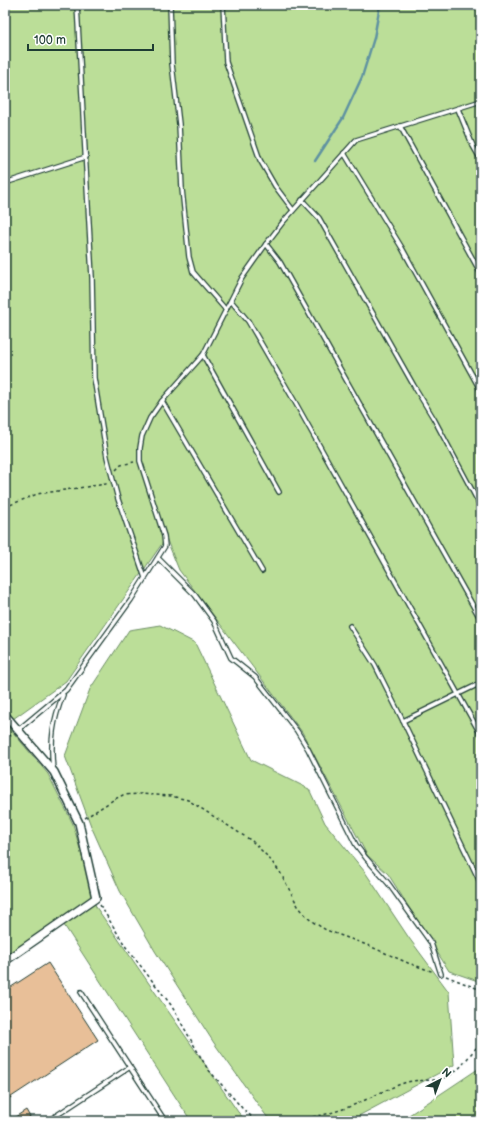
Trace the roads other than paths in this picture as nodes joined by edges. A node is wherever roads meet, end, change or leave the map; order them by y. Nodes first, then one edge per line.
1 (77, 5) edge
2 (170, 5) edge
3 (223, 5) edge
4 (481, 101) edge
5 (458, 109) junction
6 (400, 126) junction
7 (344, 153) junction
8 (86, 157) junction
9 (481, 160) edge
10 (5, 183) edge
11 (302, 200) junction
12 (293, 210) junction
13 (266, 244) junction
14 (481, 274) edge
15 (231, 301) junction
16 (226, 310) junction
17 (203, 355) junction
18 (481, 391) edge
19 (162, 401) junction
20 (279, 492) dead end
21 (481, 506) edge
22 (158, 558) junction
23 (262, 571) dead end
24 (145, 578) junction
25 (481, 620) edge
26 (350, 626) dead end
27 (481, 683) edge
28 (63, 694) junction
29 (458, 694) junction
30 (5, 715) edge
31 (404, 721) junction
32 (18, 730) junction
33 (481, 735) edge
34 (54, 772) junction
35 (481, 884) edge
36 (5, 961) edge
37 (441, 974) road end
38 (81, 992) dead end
39 (130, 1067) junction
40 (48, 1121) edge
41 (165, 1121) edge

1 - 8 lane
2 - 16 lane
3 - 12 lane
4 - 5 lane
5 - 6 lane
5 - 9 lane
6 - 7 lane
6 - 14 lane
7 - 11 lane
7 - 18 lane
8 - 10 lane
8 - 24 lane
11 - 12 lane
11 - 21 lane
12 - 13 lane
13 - 15 lane
13 - 25 lane
15 - 16 lane
15 - 29 lane
16 - 17 lane
17 - 19 lane
17 - 20 lane
19 - 22 lane
19 - 23 lane
22 - 24 lane
22 - 37 lane
24 - 28 lane
26 - 31 lane
27 - 29 lane
28 - 32 lane
28 - 34 lane
29 - 31 lane
29 - 33 lane
30 - 32 street
31 - 35 lane
32 - 34 street
34 - 36 street
38 - 39 lane
39 - 40 lane
39 - 41 lane

